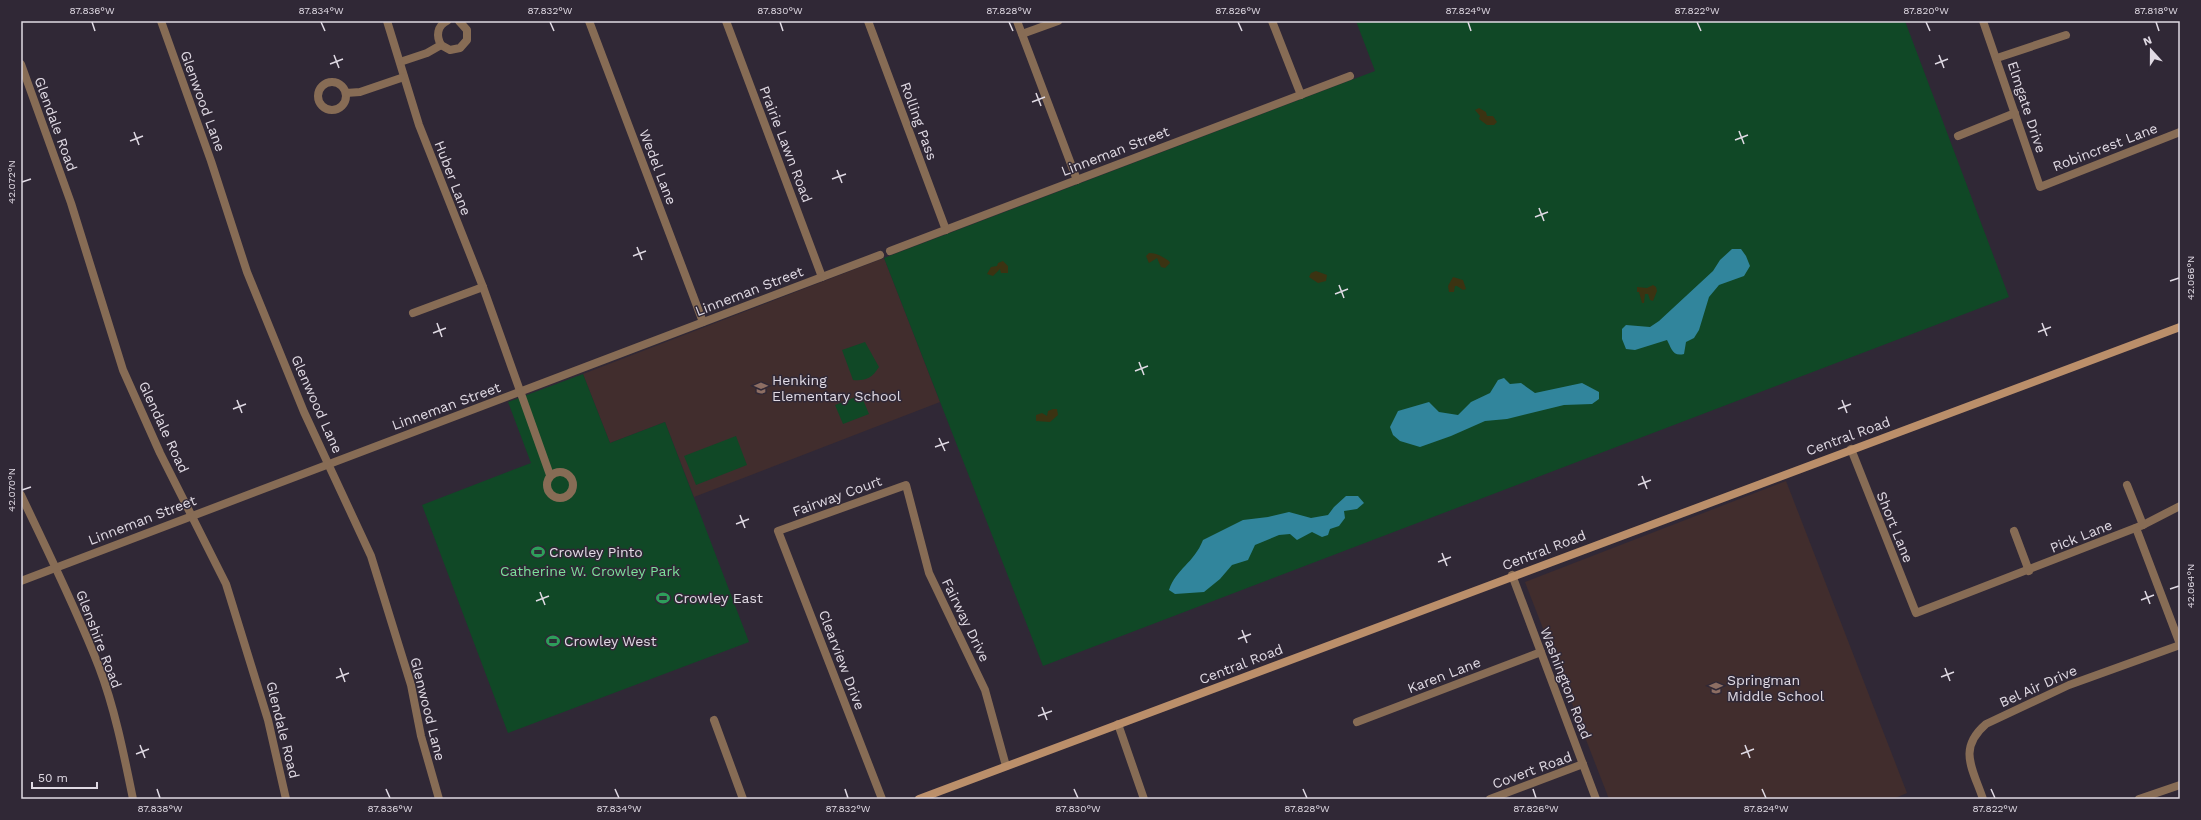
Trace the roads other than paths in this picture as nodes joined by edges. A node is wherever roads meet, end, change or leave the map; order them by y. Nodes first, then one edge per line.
1 (161, 21) edge
2 (387, 21) edge
3 (447, 21) edge
4 (459, 21) edge
5 (589, 21) edge
6 (726, 21) edge
7 (868, 21) edge
8 (1017, 21) edge
9 (1058, 21) edge
10 (1272, 21) edge
11 (1983, 21) edge
12 (1022, 34) junction
13 (2066, 35) dead end
14 (441, 45) junction
15 (1997, 58) junction
16 (400, 62) junction
17 (21, 64) edge
18 (1350, 76) dead end
19 (404, 77) junction
20 (346, 93) dead end
21 (1301, 95) junction
22 (2015, 112) junction
23 (2180, 132) edge
24 (1958, 136) dead end
25 (1078, 180) junction
26 (2040, 187) joint
27 (946, 230) junction
28 (890, 251) dead end
29 (880, 256) dead end
30 (822, 277) junction
31 (483, 287) junction
32 (413, 313) dead end
33 (703, 322) junction
34 (2180, 327) edge
35 (520, 392) junction
36 (1851, 449) junction
37 (329, 464) junction
38 (550, 475) dead end
39 (906, 485) joint
40 (2127, 485) dead end
41 (21, 495) edge
42 (2180, 506) edge
43 (192, 515) junction
44 (2140, 526) junction
45 (2014, 530) dead end
46 (778, 531) joint
47 (56, 567) junction
48 (2029, 570) junction
49 (1512, 576) junction
50 (21, 580) edge
51 (1916, 614) joint
52 (2180, 645) edge
53 (1541, 652) junction
54 (714, 720) dead end
55 (1357, 722) dead end
56 (1118, 724) junction
57 (1583, 764) junction
58 (1006, 766) junction
59 (2180, 785) edge
60 (133, 799) edge
61 (286, 799) edge
62 (439, 799) edge
63 (743, 799) edge
64 (882, 799) edge
65 (919, 799) edge
66 (1144, 799) edge
67 (1490, 799) edge
68 (1596, 799) edge
69 (1982, 799) edge
70 (2139, 799) edge

1 - 37 street, Glenwood Lane
2 - 16 street, Huber Lane
3 - 14 street
4 - 14 street
5 - 33 street, Wedel Lane
6 - 30 street, Prairie Lawn Road
7 - 27 street, Rolling Pass
8 - 12 street
9 - 12 street
10 - 21 street
11 - 15 street, Elmgate Drive
12 - 25 street
13 - 15 street, Elmgate Drive
14 - 16 street
15 - 22 street, Elmgate Drive
16 - 19 street, Huber Lane
17 - 43 street, Glendale Road
18 - 21 street, Linneman Street
19 - 20 street
19 - 31 street, Huber Lane
21 - 25 street, Linneman Street
22 - 24 street
22 - 26 street, Elmgate Drive
23 - 26 street, Robincrest Lane
25 - 27 street, Linneman Street
27 - 28 street, Linneman Street
29 - 30 street, Linneman Street
30 - 33 street, Linneman Street
31 - 32 street
31 - 35 street, Huber Lane
33 - 35 street, Linneman Street
34 - 36 main road, Central Road
35 - 37 street, Linneman Street
35 - 38 street, Huber Lane
36 - 49 main road, Central Road
36 - 51 street, Short Lane
37 - 43 street, Linneman Street
37 - 62 street, Glenwood Lane
39 - 46 street, Fairway Court
39 - 58 street, Fairway Drive
40 - 44 street
41 - 47 street, Glenshire Road
42 - 44 street, Pick Lane
43 - 47 street, Linneman Street
43 - 61 street, Glendale Road
44 - 48 street, Pick Lane
44 - 52 street
45 - 48 street
46 - 64 street, Clearview Drive
47 - 50 street, Linneman Street
47 - 60 street, Glenshire Road
48 - 51 street, Pick Lane
49 - 53 street, Washington Road
49 - 56 main road, Central Road
52 - 69 street, Bel Air Drive
53 - 55 street, Karen Lane
53 - 57 street, Washington Road
54 - 63 street
56 - 58 main road, Central Road
56 - 66 street
57 - 67 street, Covert Road
57 - 68 street, Washington Road
58 - 65 main road, Central Road
59 - 70 street

